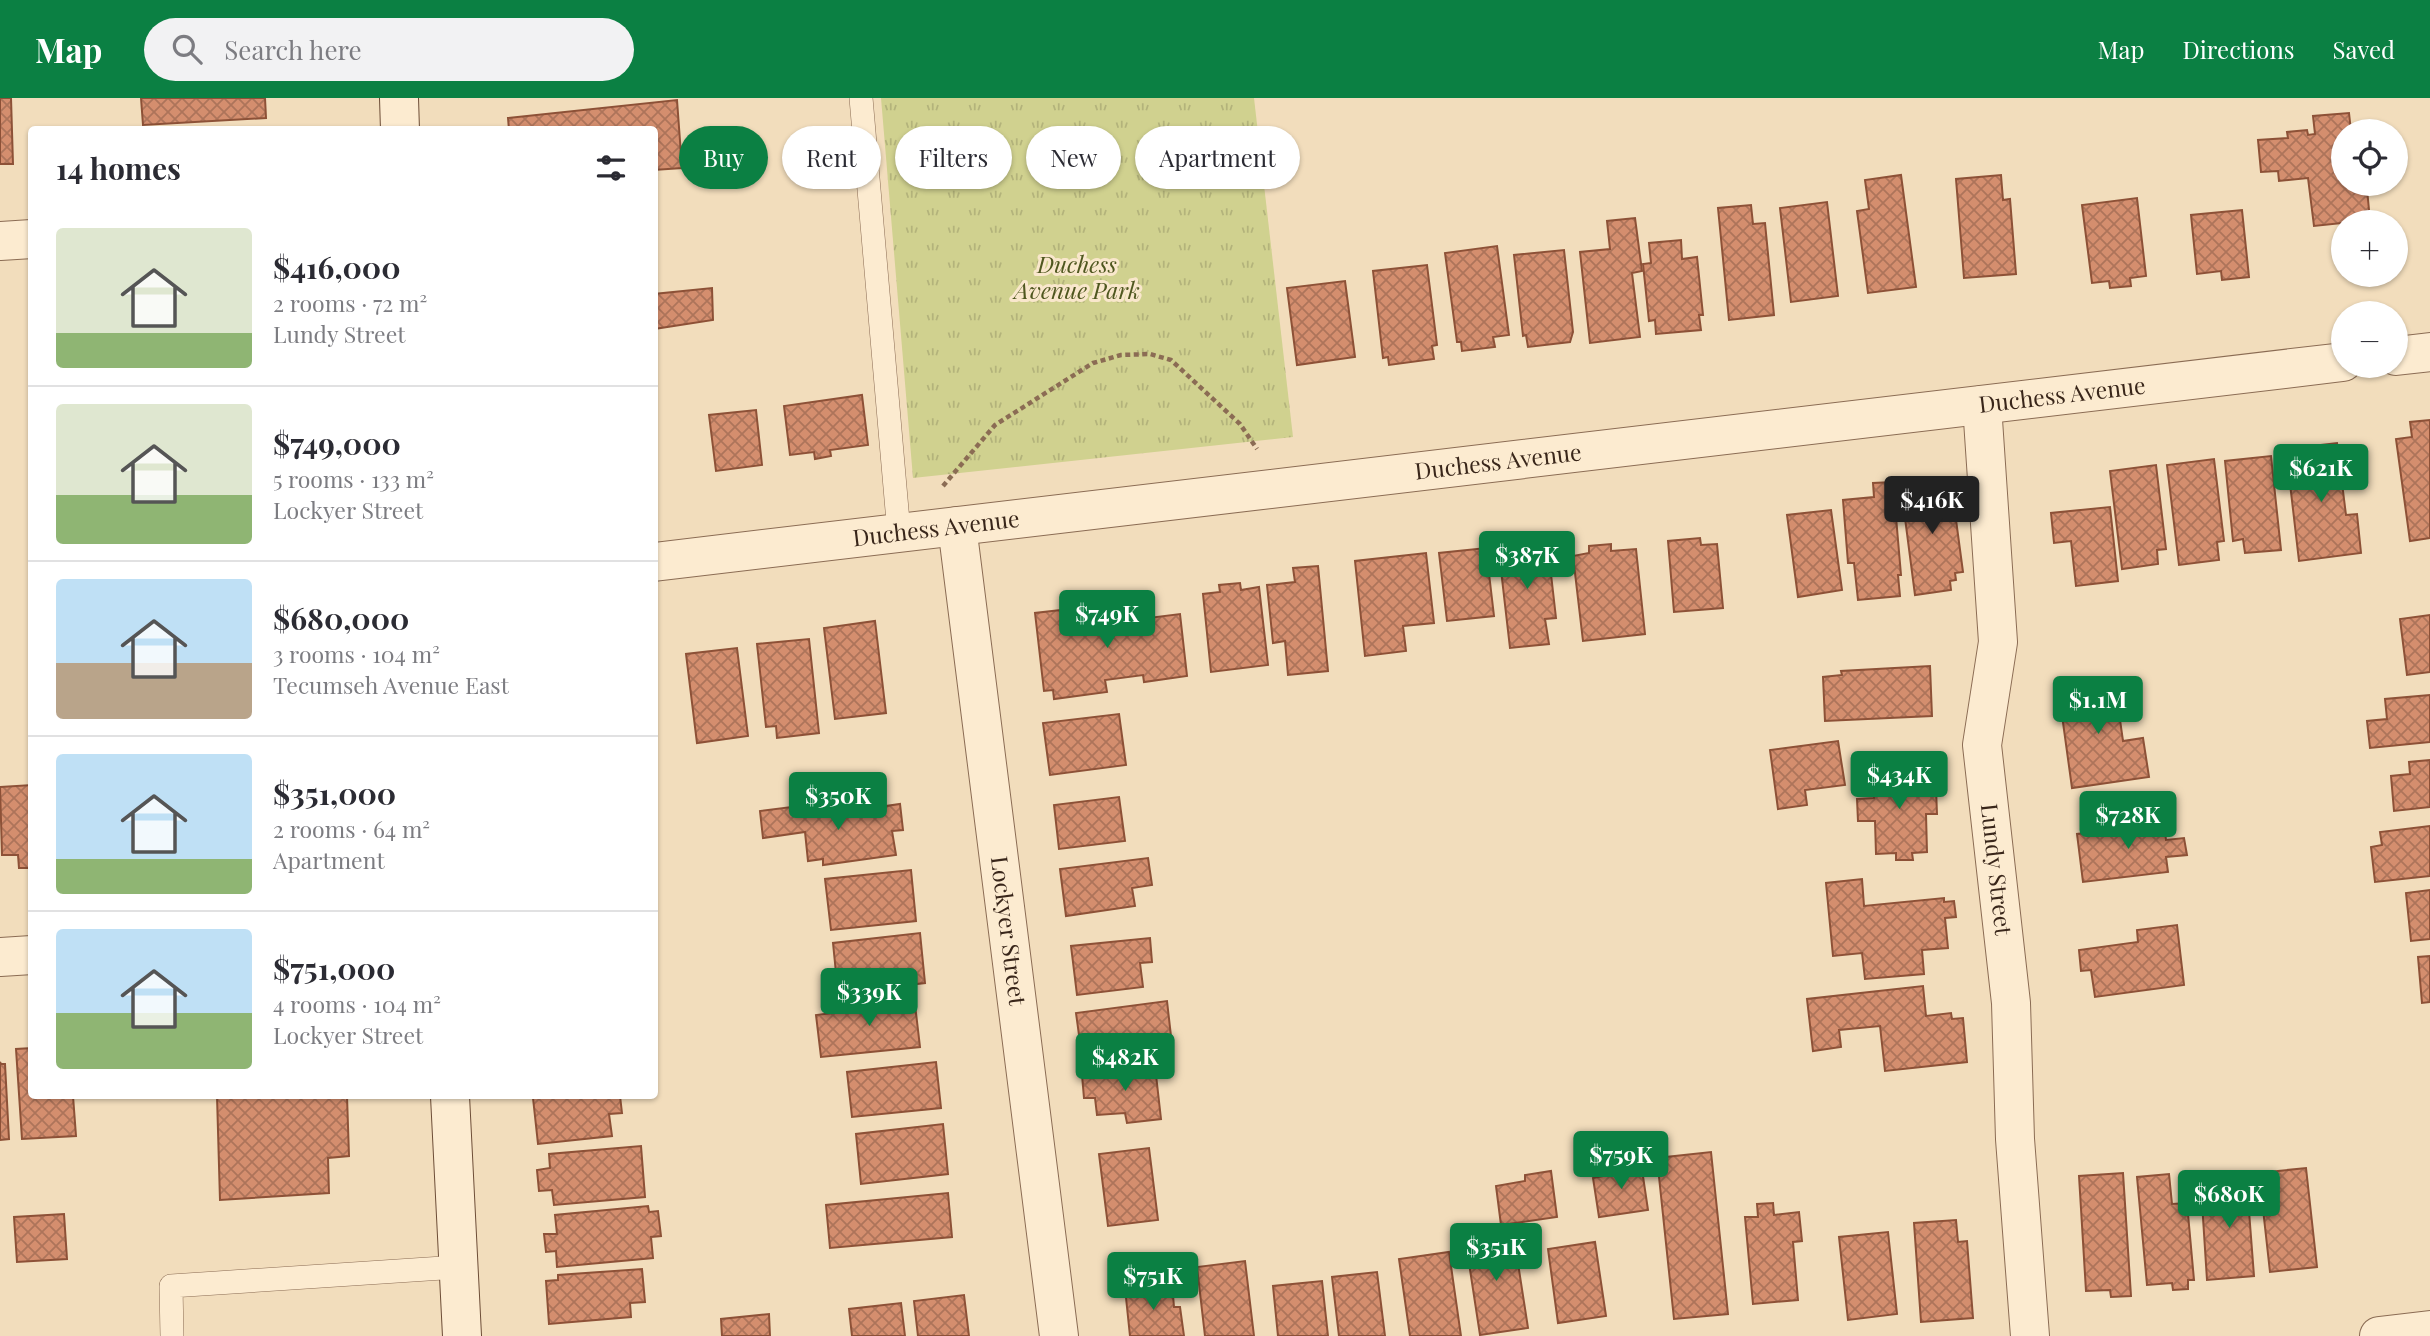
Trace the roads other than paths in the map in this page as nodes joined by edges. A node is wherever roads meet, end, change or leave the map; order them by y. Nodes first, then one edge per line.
1 (399, 98) edge
2 (861, 98) edge
3 (400, 126) edge
4 (28, 239) edge
5 (0, 241) edge
6 (2430, 352) edge
7 (2408, 355) edge
8 (2331, 363) edge
9 (1982, 405) junction
10 (957, 526) junction
11 (901, 533) junction
12 (658, 562) edge
13 (28, 955) edge
14 (0, 957) edge
15 (450, 1099) edge
16 (458, 1267) junction
17 (2430, 1330) edge
18 (172, 1336) edge
19 (462, 1336) edge
20 (1059, 1336) edge
21 (2030, 1336) edge
22 (2379, 1336) edge

1 - 3 street
2 - 11 lane
4 - 5 street
6 - 7 street
8 - 9 street, Duchess Avenue
9 - 10 street, Duchess Avenue
9 - 21 street, Lundy Street
10 - 11 street, Duchess Avenue
10 - 20 street, Lockyer Street
11 - 12 street, Duchess Avenue
13 - 14 street
15 - 16 street
16 - 18 lane
16 - 19 street
17 - 22 street

